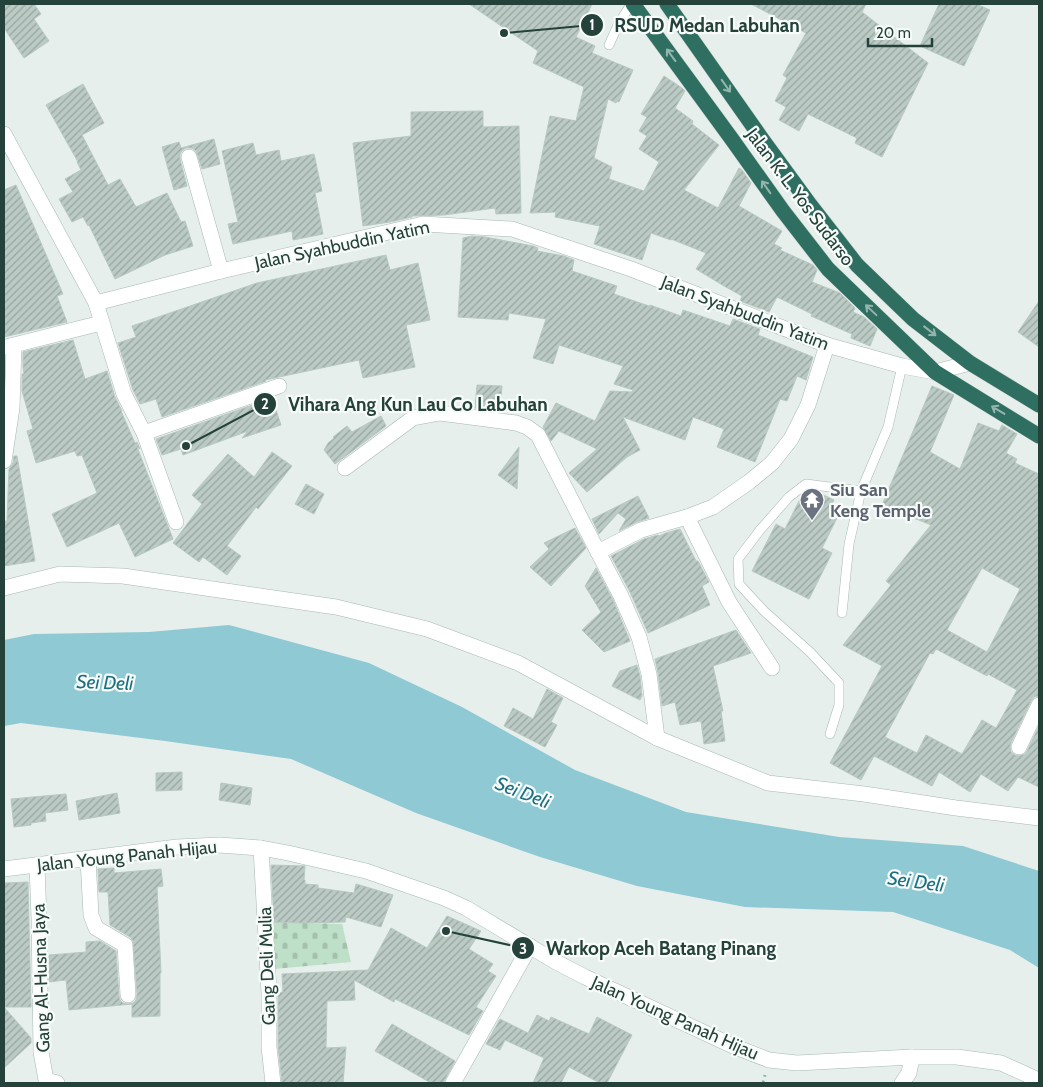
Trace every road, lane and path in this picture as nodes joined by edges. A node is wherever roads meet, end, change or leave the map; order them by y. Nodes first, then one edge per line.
1 (632, 4) edge
2 (667, 4) edge
3 (609, 45) dead end
4 (4, 134) edge
5 (189, 156) dead end
6 (221, 271) junction
7 (96, 304) junction
8 (101, 323) junction
9 (827, 345) junction
10 (9, 347) edge
11 (970, 363) junction
12 (902, 366) junction
13 (935, 372) junction
14 (279, 386) dead end
15 (1039, 405) edge
16 (144, 433) junction
17 (1039, 436) edge
18 (4, 461) edge
19 (345, 468) dead end
20 (861, 491) junction
21 (687, 517) junction
22 (176, 522) dead end
23 (598, 552) junction
24 (4, 588) edge
25 (842, 613) dead end
26 (772, 668) dead end
27 (1039, 704) edge
28 (830, 734) dead end
29 (657, 738) junction
30 (1019, 747) dead end
31 (1039, 818) edge
32 (261, 848) junction
33 (88, 859) junction
34 (36, 865) junction
35 (4, 869) edge
36 (530, 946) junction
37 (128, 995) dead end
38 (912, 1057) junction
39 (1035, 1081) edge
40 (57, 1083) edge
41 (273, 1083) edge
42 (453, 1083) edge
43 (902, 1083) edge

1 - 3 lane
13 -> 1 highway, Jalan K. L. Yos Sudarso
2 -> 11 highway, Jalan K. L. Yos Sudarso
4 - 7 street
5 - 6 street
6 - 7 street, Jalan Syahbuddin Yatim
6 - 9 street, Jalan Syahbuddin Yatim
7 - 8 street
8 - 10 street
8 - 16 street
9 - 12 street, Jalan Syahbuddin Yatim
9 - 21 street
10 - 18 street
11 - 13 street, Jalan Syahbuddin Yatim
11 - 15 highway, Jalan K. L. Yos Sudarso
12 - 13 street, Jalan Syahbuddin Yatim
12 - 20 lane
17 -> 13 highway, Jalan K. L. Yos Sudarso
14 - 16 street
16 - 22 street
19 - 23 street
20 - 25 lane
20 - 28 lane
21 - 23 street
21 - 26 street
23 - 29 street
24 - 29 street
27 - 30 street
29 - 31 street
32 - 33 street, Jalan Young Panah Hijau
32 - 36 street, Jalan Young Panah Hijau
32 - 41 street, Gang Deli Mulia
33 - 34 street, Jalan Young Panah Hijau
33 - 37 street
34 - 35 street, Jalan Young Panah Hijau
34 - 40 street, Gang Al-Husna Jaya
36 - 38 street, Jalan Young Panah Hijau
36 - 42 street
38 - 39 street, Jalan Young Panah Hijau
38 - 43 street

